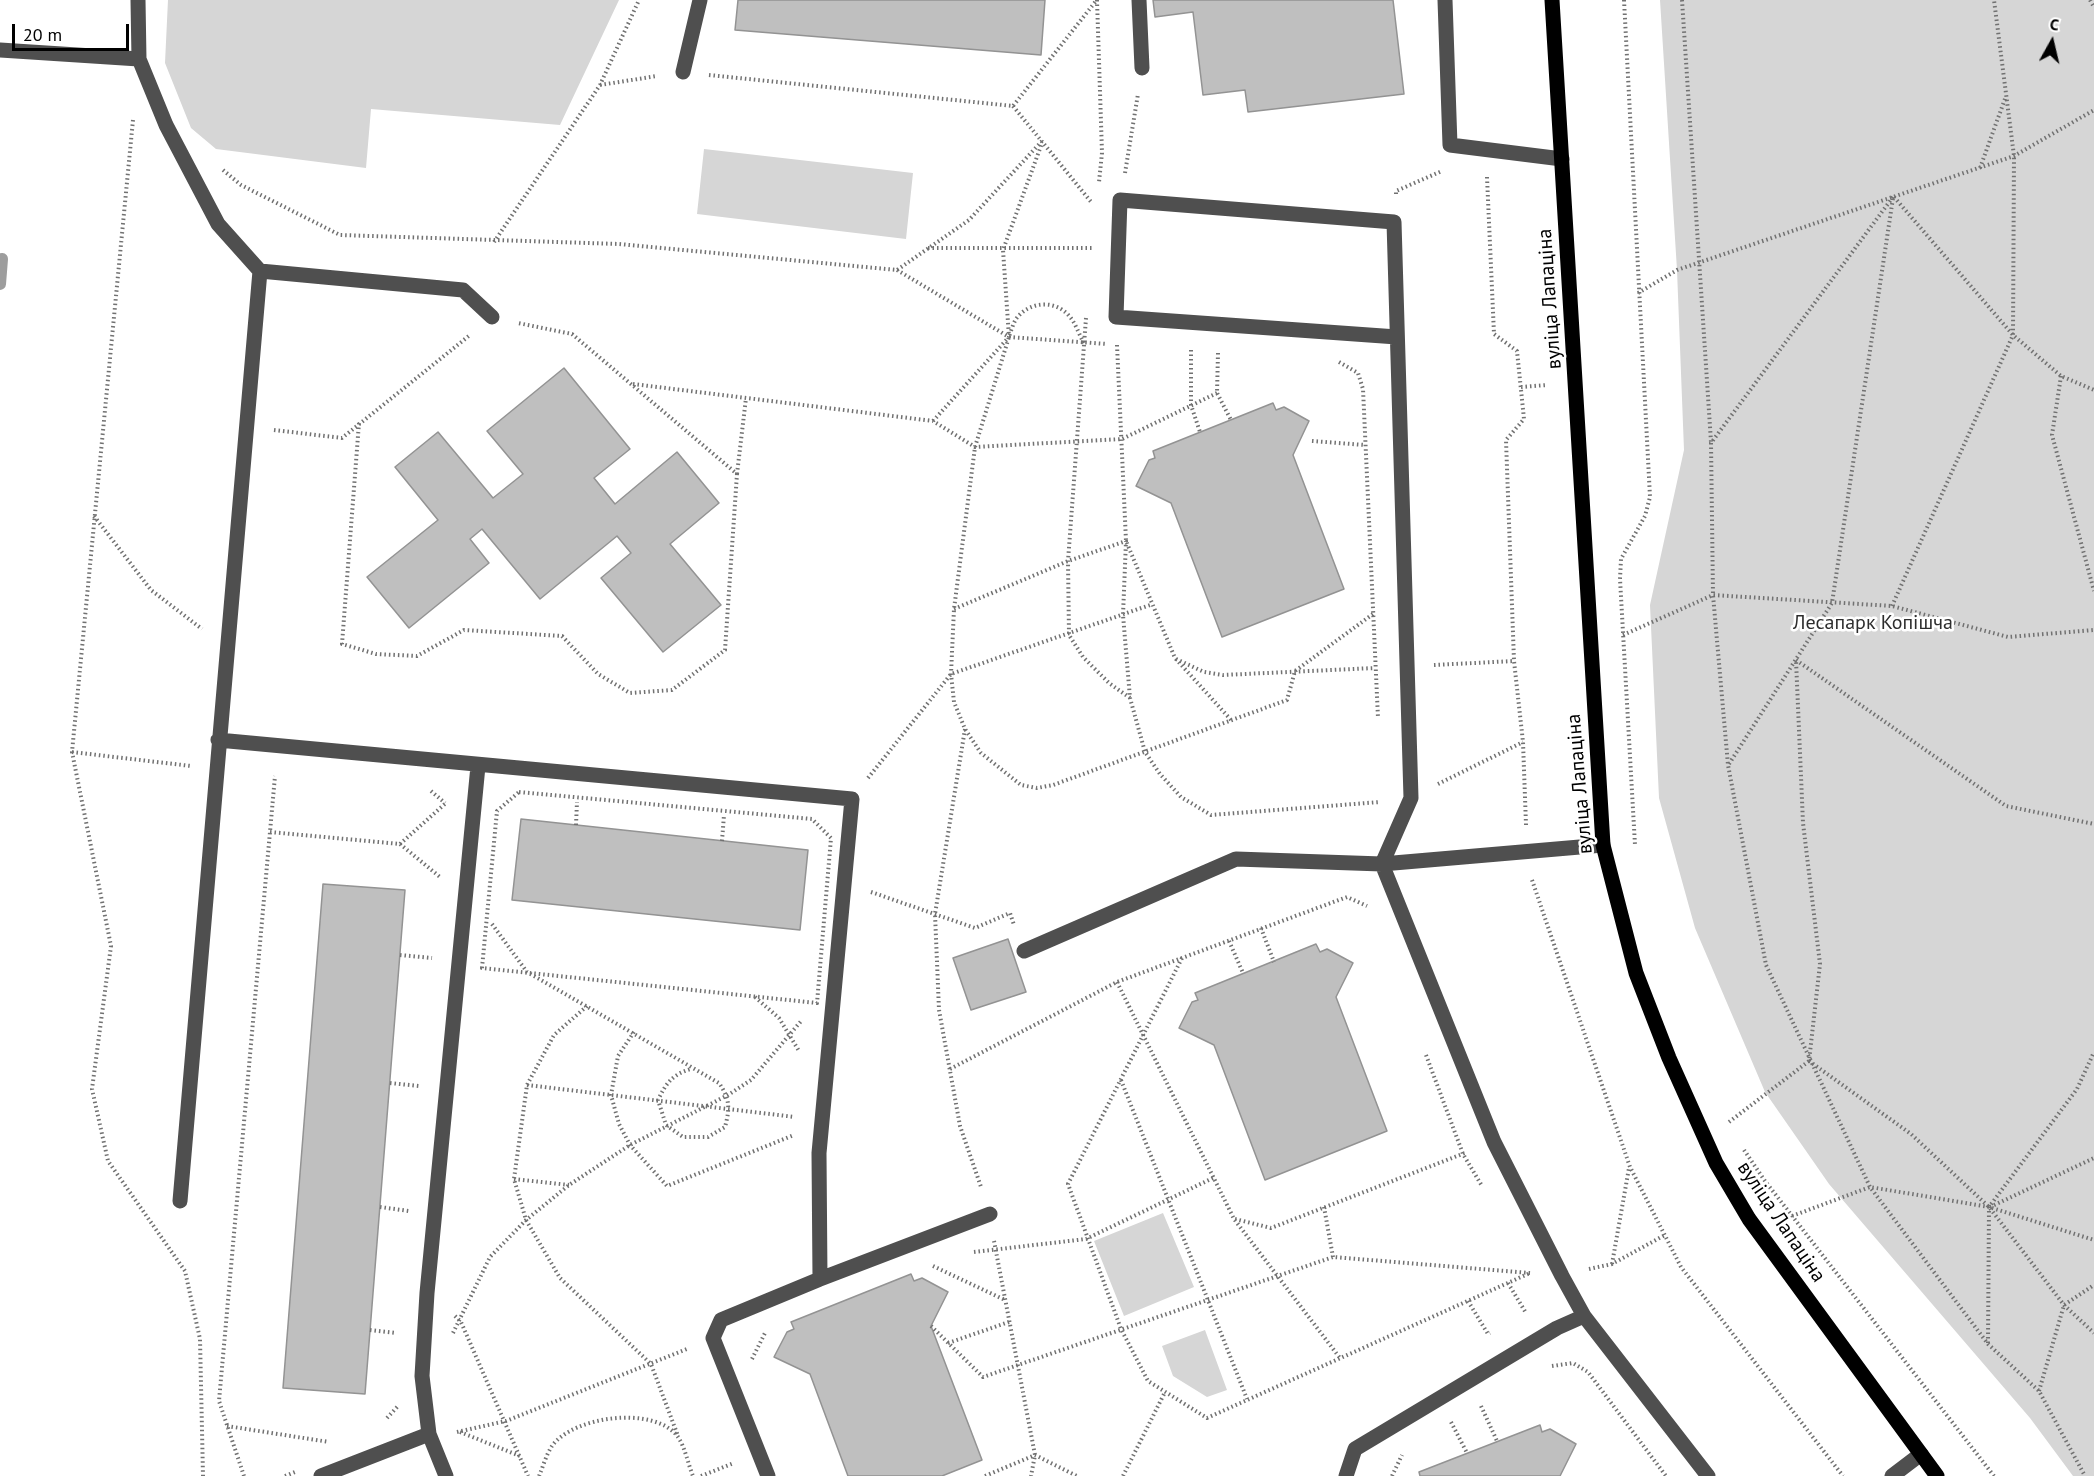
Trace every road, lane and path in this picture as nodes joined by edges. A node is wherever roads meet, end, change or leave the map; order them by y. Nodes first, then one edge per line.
1 (138, 0) edge
2 (639, 0) edge
3 (700, 0) edge
4 (1097, 0) edge
5 (1139, 0) edge
6 (1445, 0) edge
7 (1552, 0) edge
8 (1624, 0) edge
9 (1682, 0) edge
10 (1994, 0) edge
11 (2090, 0) edge
12 (2094, 7) edge
13 (0, 50) edge
14 (139, 59) junction
15 (1142, 68) joint
16 (683, 72) junction
17 (600, 85) junction
18 (2007, 95) junction
19 (1013, 106) junction
20 (2094, 110) edge
21 (133, 117) dead end
22 (1042, 141) junction
23 (2014, 156) junction
24 (1562, 159) junction
25 (218, 166) dead end
26 (1450, 168) dead end
27 (1486, 168) dead end
28 (1980, 168) junction
29 (1098, 187) dead end
30 (1893, 197) junction
31 (1097, 198) dead end
32 (1120, 200) junction
33 (1394, 222) junction
34 (1094, 238) dead end
35 (495, 242) junction
36 (928, 248) junction
37 (1093, 248) junction
38 (1003, 250) junction
39 (1091, 260) dead end
40 (1699, 262) junction
41 (897, 270) junction
42 (260, 271) junction
43 (1638, 293) junction
44 (1087, 307) dead end
45 (492, 317) junction
46 (1116, 317) junction
47 (1194, 322) junction
48 (2013, 335) junction
49 (1009, 337) junction
50 (1397, 337) junction
51 (1084, 343) junction
52 (1117, 345) junction
53 (1128, 346) dead end
54 (1181, 350) dead end
55 (1191, 351) junction
56 (1200, 351) dead end
57 (1209, 352) dead end
58 (1218, 352) junction
59 (1230, 353) dead end
60 (1337, 361) dead end
61 (2061, 376) junction
62 (630, 384) junction
63 (2094, 390) edge
64 (1217, 393) junction
65 (746, 398) junction
66 (1191, 405) junction
67 (1524, 419) dead end
68 (1231, 420) dead end
69 (933, 421) junction
70 (359, 423) junction
71 (246, 427) junction
72 (1200, 432) dead end
73 (1122, 440) junction
74 (1312, 441) dead end
75 (1077, 442) junction
76 (1711, 443) junction
77 (1365, 445) junction
78 (975, 447) junction
79 (737, 474) junction
80 (94, 516) junction
81 (1126, 541) junction
82 (1068, 561) junction
83 (2094, 591) edge
84 (1713, 595) junction
85 (1832, 603) junction
86 (1150, 605) junction
87 (1892, 606) junction
88 (954, 609) junction
89 (1373, 614) junction
90 (1123, 615) junction
91 (2094, 630) edge
92 (1069, 635) junction
93 (1623, 635) junction
94 (227, 647) junction
95 (1175, 658) junction
96 (1796, 660) junction
97 (1514, 661) dead end
98 (1405, 666) junction
99 (1375, 668) junction
100 (1295, 671) junction
101 (951, 674) junction
102 (1130, 698) junction
103 (1232, 721) junction
104 (1378, 724) dead end
105 (965, 729) junction
106 (218, 740) junction
107 (1523, 742) dead end
108 (72, 752) junction
109 (1145, 752) junction
110 (1728, 765) junction
111 (478, 766) junction
112 (215, 769) junction
113 (286, 777) dead end
114 (423, 790) dead end
115 (1381, 791) dead end
116 (578, 798) junction
117 (1411, 798) junction
118 (852, 799) junction
119 (1382, 802) junction
120 (446, 803) junction
121 (450, 808) dead end
122 (725, 812) junction
123 (2094, 824) edge
124 (576, 825) dead end
125 (270, 832) junction
126 (722, 841) dead end
127 (400, 844) junction
128 (1603, 845) junction
129 (1637, 854) dead end
130 (1382, 864) junction
131 (844, 883) junction
132 (448, 885) dead end
133 (1347, 897) dead end
134 (935, 914) junction
135 (487, 916) junction
136 (1261, 928) junction
137 (1229, 941) junction
138 (1024, 951) joint
139 (400, 955) dead end
140 (442, 958) dead end
141 (1182, 958) junction
142 (1274, 962) dead end
143 (527, 972) junction
144 (1243, 973) dead end
145 (1117, 982) junction
146 (755, 996) junction
147 (817, 1003) junction
148 (587, 1006) junction
149 (810, 1011) dead end
150 (816, 1015) dead end
151 (804, 1018) dead end
152 (634, 1032) junction
153 (790, 1033) junction
154 (1144, 1036) junction
155 (2094, 1052) edge
156 (800, 1053) dead end
157 (1809, 1061) junction
158 (691, 1069) junction
159 (950, 1069) junction
160 (1120, 1080) junction
161 (390, 1083) dead end
162 (527, 1085) junction
163 (430, 1087) dead end
164 (611, 1095) junction
165 (728, 1095) junction
166 (658, 1100) junction
167 (706, 1106) junction
168 (730, 1109) junction
169 (1723, 1112) dead end
170 (804, 1118) dead end
171 (1728, 1122) junction
172 (666, 1125) junction
173 (799, 1126) dead end
174 (1733, 1131) dead end
175 (1494, 1142) junction
176 (630, 1145) junction
177 (1743, 1148) dead end
178 (2094, 1158) edge
179 (1630, 1167) dead end
180 (1213, 1178) junction
181 (514, 1179) junction
182 (569, 1185) junction
183 (1870, 1187) junction
184 (1167, 1199) junction
185 (180, 1201) dead end
186 (380, 1207) dead end
187 (1324, 1207) junction
188 (1989, 1207) junction
189 (420, 1212) dead end
190 (990, 1214) joint
191 (1792, 1216) junction
192 (1234, 1219) junction
193 (526, 1220) junction
194 (1665, 1235) dead end
195 (1086, 1239) junction
196 (2094, 1240) edge
197 (996, 1250) junction
198 (972, 1252) dead end
199 (1333, 1257) junction
200 (924, 1262) dead end
201 (1612, 1264) junction
202 (1276, 1276) junction
203 (1562, 1276) junction
204 (820, 1279) junction
205 (1508, 1283) junction
206 (2094, 1285) edge
207 (427, 1293) junction
208 (1208, 1300) junction
209 (1005, 1301) junction
210 (1468, 1301) junction
211 (2064, 1305) junction
212 (1536, 1310) dead end
213 (1527, 1314) junction
214 (1584, 1316) junction
215 (1517, 1319) dead end
216 (461, 1322) junction
217 (1010, 1322) junction
218 (931, 1326) dead end
219 (1121, 1329) junction
220 (1497, 1329) dead end
221 (370, 1330) dead end
222 (767, 1330) dead end
223 (399, 1333) dead end
224 (2094, 1334) edge
225 (713, 1338) junction
226 (449, 1340) dead end
227 (948, 1343) junction
228 (1988, 1344) junction
229 (1340, 1358) junction
230 (751, 1362) dead end
231 (651, 1364) junction
232 (1018, 1365) junction
233 (1544, 1369) dead end
234 (2039, 1391) junction
235 (1165, 1392) junction
236 (1489, 1398) dead end
237 (1246, 1399) junction
238 (403, 1400) dead end
239 (1480, 1403) junction
240 (1470, 1408) dead end
241 (1449, 1418) dead end
242 (456, 1421) dead end
243 (506, 1421) junction
244 (383, 1423) dead end
245 (227, 1426) junction
246 (459, 1432) junction
247 (429, 1434) junction
248 (678, 1436) junction
249 (1497, 1441) dead end
250 (340, 1443) dead end
251 (1406, 1446) dead end
252 (1467, 1453) dead end
253 (1921, 1454) junction
254 (1035, 1455) junction
255 (520, 1456) junction
256 (296, 1472) dead end
257 (203, 1476) edge
258 (244, 1476) edge
259 (285, 1476) edge
260 (321, 1476) edge
261 (446, 1476) edge
262 (528, 1476) edge
263 (539, 1476) edge
264 (693, 1476) edge
265 (768, 1476) edge
266 (985, 1476) edge
267 (1031, 1476) edge
268 (1077, 1476) edge
269 (1123, 1476) edge
270 (1346, 1476) edge
271 (1392, 1476) edge
272 (1666, 1476) edge
273 (1708, 1476) edge
274 (1892, 1476) edge
275 (1937, 1476) edge
276 (1994, 1476) edge
277 (2085, 1476) edge

1 - 14 street
2 - 17 path
3 - 16 street
4 - 19 path
4 - 29 path
5 - 15 street
6 - 24 street
7 - 24 main road, вуліца Лапаціна
8 - 43 path
9 - 40 path
10 - 18 path
11 - 12 path
13 - 14 street
14 - 42 street
15 - 32 path
16 - 17 path
16 - 19 path
17 - 35 path
18 - 23 path
18 - 28 path
19 - 22 path
20 - 23 path
21 - 80 path
22 - 31 path
22 - 36 path
22 - 38 path
23 - 28 path
23 - 48 path
24 - 128 main road, вуліца Лапаціна
25 - 35 path
26 - 33 path
27 - 67 path
28 - 30 path
30 - 40 path
30 - 48 path
30 - 76 path
30 - 85 path
32 - 33 street
32 - 46 street
33 - 50 street
34 - 37 path
35 - 41 path
36 - 38 path
36 - 41 path
37 - 38 path
37 - 39 path
38 - 49 path
40 - 43 path
40 - 76 path
41 - 49 path
42 - 45 street
42 - 71 street
43 - 93 path
44 - 51 path
45 - 62 path
45 - 70 path
46 - 47 street
46 - 52 path
47 - 50 street
47 - 55 path
48 - 61 path
48 - 87 path
49 - 51 path
49 - 51 path
49 - 69 path
49 - 78 path
50 - 98 street
51 - 52 path
51 - 75 path
52 - 53 path
52 - 73 path
54 - 55 path
55 - 56 path
55 - 66 path
57 - 58 path
58 - 59 path
58 - 64 path
60 - 77 path
61 - 63 path
61 - 83 path
62 - 65 path
62 - 79 path
64 - 66 path
64 - 68 path
65 - 69 path
65 - 79 path
66 - 72 path
66 - 73 path
69 - 78 path
70 - 71 path
70 - 79 path
71 - 94 street
73 - 75 path
73 - 81 path
74 - 77 path
75 - 78 path
75 - 82 path
76 - 84 path
77 - 89 path
78 - 88 path
80 - 94 path
80 - 108 path
81 - 82 path
81 - 86 path
81 - 90 path
82 - 88 path
82 - 92 path
84 - 85 path
84 - 93 path
84 - 110 path
85 - 87 path
85 - 96 path
86 - 90 path
86 - 95 path
87 - 91 path
88 - 101 path
89 - 99 path
89 - 100 path
90 - 92 path
90 - 102 path
92 - 101 path
92 - 102 path
93 - 129 path
94 - 106 street
95 - 100 path
95 - 103 path
96 - 110 path
96 - 123 path
96 - 157 path
97 - 98 path
98 - 99 path
98 - 117 street
99 - 100 path
99 - 104 path
100 - 103 path
101 - 105 path
101 - 118 path
102 - 109 path
103 - 109 path
105 - 109 path
105 - 134 path
106 - 111 street
106 - 112 street
107 - 117 path
108 - 112 path
108 - 257 path
109 - 119 path
110 - 157 path
111 - 118 street
111 - 207 street
112 - 185 street
113 - 125 path
114 - 120 path
115 - 119 path
116 - 122 path
116 - 124 path
116 - 135 path
117 - 119 path
117 - 130 street
118 - 131 street
120 - 121 path
120 - 127 path
122 - 126 path
122 - 147 path
125 - 127 path
125 - 245 path
127 - 132 path
128 - 130 street
128 - 253 main road, вуліца Лапаціна
130 - 138 street
130 - 175 street
131 - 134 path
131 - 204 street
133 - 136 path
134 - 138 path
134 - 159 path
135 - 143 path
135 - 143 path
136 - 137 path
136 - 142 path
137 - 141 path
137 - 144 path
139 - 140 path
141 - 145 path
141 - 154 path
143 - 146 path
143 - 148 path
145 - 154 path
145 - 159 path
146 - 147 path
146 - 153 path
147 - 149 path
147 - 150 path
148 - 152 path
148 - 162 path
151 - 153 path
152 - 158 path
152 - 164 path
153 - 156 path
153 - 165 path
154 - 160 path
154 - 180 path
155 - 188 path
157 - 171 path
157 - 183 path
157 - 188 path
158 - 165 path
158 - 166 path
159 - 190 path
160 - 184 path
160 - 195 path
161 - 163 path
162 - 164 path
162 - 181 path
164 - 166 path
164 - 176 path
165 - 167 path
165 - 168 path
166 - 167 path
166 - 172 path
167 - 168 path
167 - 172 path
168 - 170 path
168 - 172 path
169 - 171 path
171 - 174 path
172 - 176 path
173 - 176 path
175 - 187 path
175 - 203 street
176 - 182 path
177 - 191 path
178 - 188 path
179 - 201 path
180 - 184 path
180 - 192 path
181 - 182 path
181 - 193 path
182 - 193 path
183 - 188 path
183 - 191 path
183 - 228 path
184 - 195 path
184 - 208 path
186 - 189 path
187 - 192 path
187 - 199 path
188 - 196 path
188 - 211 path
188 - 228 path
190 - 204 street
191 - 276 path
192 - 202 path
193 - 216 path
193 - 231 path
194 - 201 path
195 - 197 path
195 - 219 path
197 - 198 path
197 - 209 path
199 - 202 path
199 - 205 path
200 - 209 path
201 - 203 path
202 - 208 path
202 - 229 path
203 - 214 street
204 - 225 street
205 - 210 path
205 - 213 path
206 - 211 path
207 - 216 path
207 - 247 street
208 - 219 path
208 - 237 path
209 - 217 path
210 - 220 path
210 - 229 path
211 - 224 path
211 - 234 path
212 - 213 path
213 - 215 path
214 - 270 street
214 - 273 street
216 - 226 path
216 - 243 path
217 - 227 path
217 - 232 path
218 - 227 path
219 - 232 path
219 - 235 path
221 - 223 path
222 - 230 path
225 - 231 path
225 - 265 street
227 - 232 path
228 - 234 path
229 - 237 path
231 - 243 path
231 - 248 path
232 - 254 path
233 - 272 path
234 - 277 path
235 - 237 path
235 - 269 path
236 - 239 path
238 - 244 path
239 - 240 path
239 - 249 path
241 - 252 path
242 - 246 path
243 - 246 path
243 - 255 path
245 - 250 path
245 - 258 path
246 - 247 path
246 - 255 path
247 - 260 street
247 - 261 street
248 - 263 path
248 - 264 path
251 - 271 path
253 - 274 street
253 - 275 main road, вуліца Лапаціна
254 - 266 path
254 - 267 path
254 - 268 path
255 - 262 path
256 - 259 path

